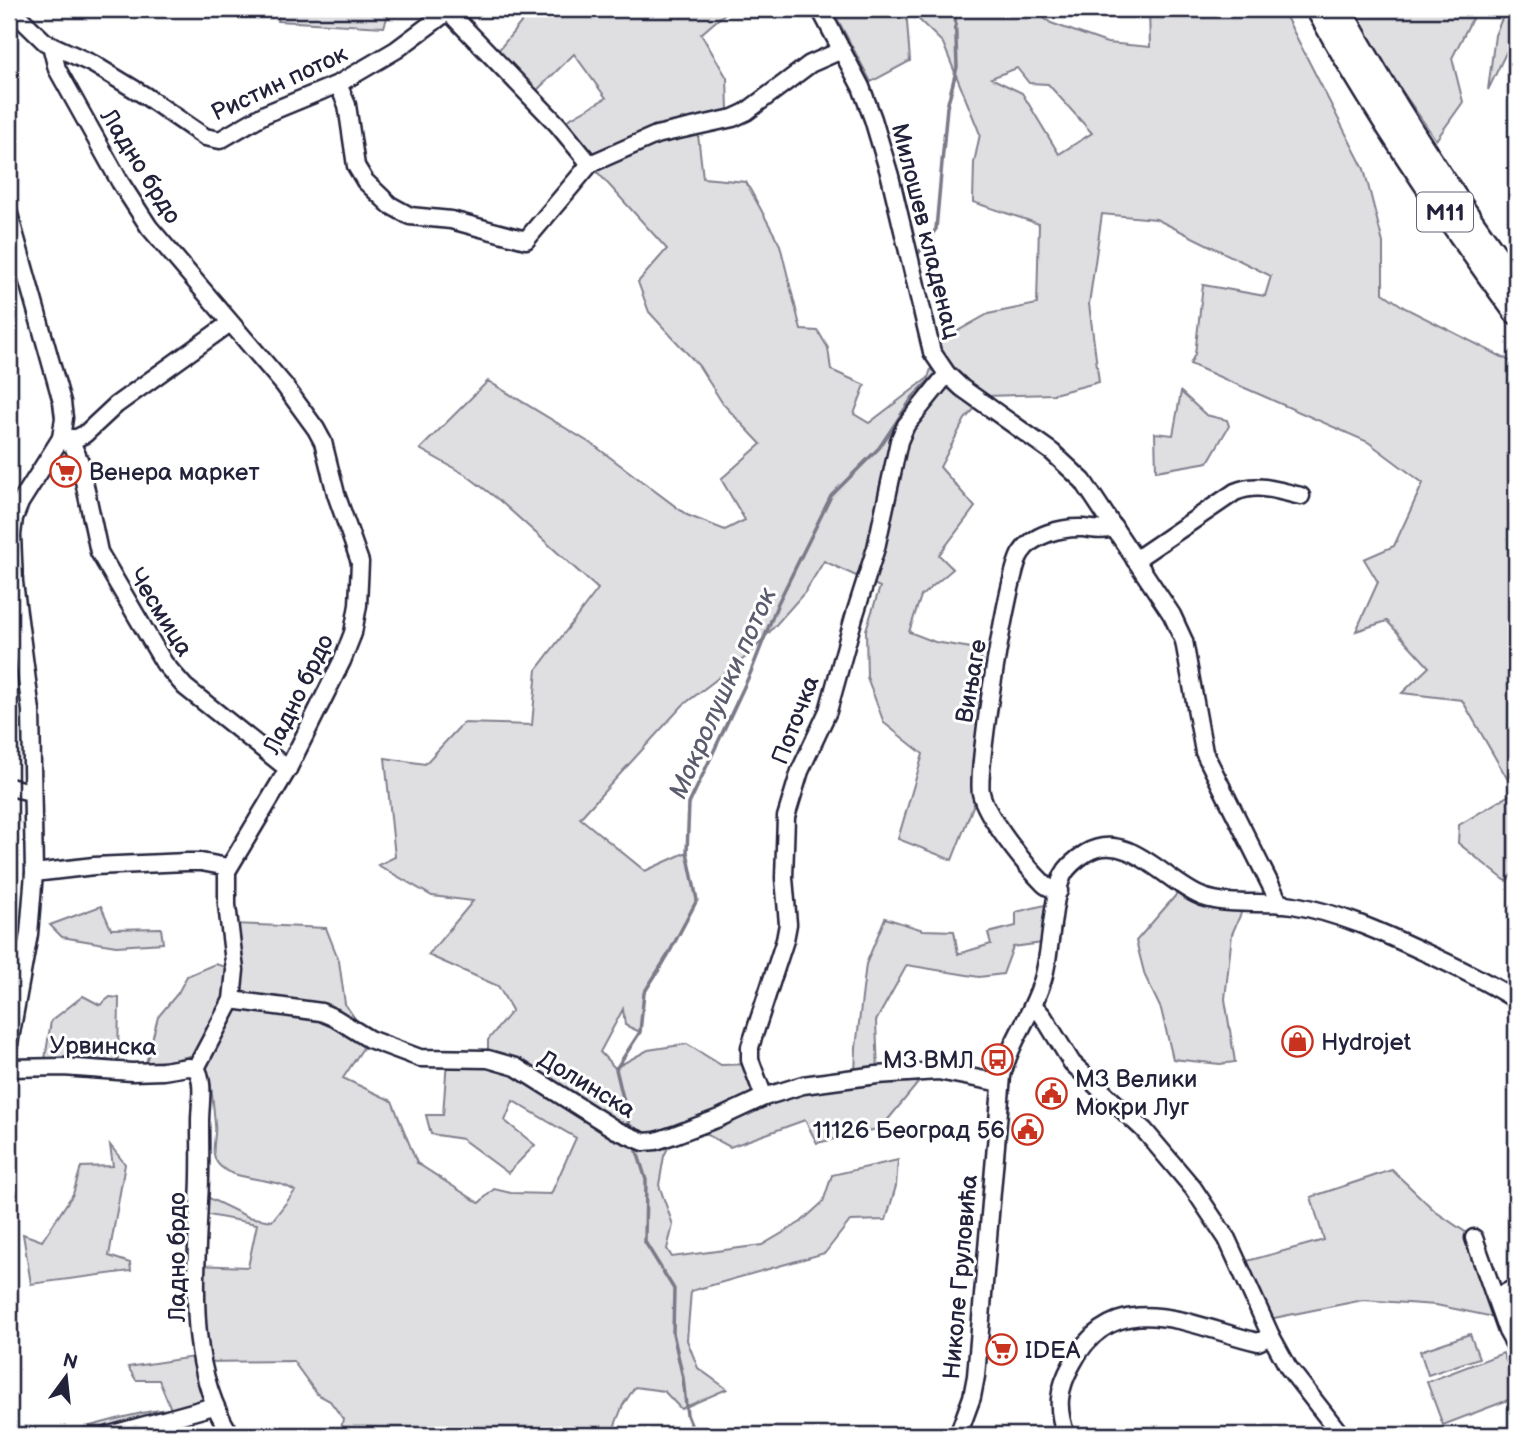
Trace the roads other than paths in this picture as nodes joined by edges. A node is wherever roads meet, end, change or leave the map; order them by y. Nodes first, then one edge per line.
1 (11, 9) edge
2 (820, 9) edge
3 (1318, 9) edge
4 (1339, 9) edge
5 (449, 10) edge
6 (51, 45) junction
7 (842, 50) junction
8 (338, 84) junction
9 (590, 164) junction
10 (9, 214) edge
11 (1516, 284) edge
12 (1516, 312) edge
13 (230, 323) junction
14 (947, 374) junction
15 (61, 438) junction
16 (1301, 496) dead end
17 (1114, 527) junction
18 (1135, 560) junction
19 (288, 769) junction
20 (9, 787) edge
21 (31, 792) junction
22 (228, 867) junction
23 (34, 873) junction
24 (1059, 891) junction
25 (1280, 904) junction
26 (232, 1000) junction
27 (1516, 1000) edge
28 (1034, 1006) junction
29 (9, 1044) edge
30 (9, 1068) edge
31 (195, 1068) junction
32 (1001, 1083) junction
33 (764, 1097) junction
34 (1474, 1238) dead end
35 (1516, 1287) edge
36 (1496, 1298) junction
37 (1264, 1339) junction
38 (1516, 1347) edge
39 (214, 1406) junction
40 (109, 1435) edge
41 (231, 1435) edge
42 (958, 1435) edge
43 (1066, 1435) edge
44 (1341, 1435) edge

1 - 6 street
2 - 7 street, Милошев кладенац
3 - 12 highway, M11
4 - 11 highway, M11
5 - 8 street, Ристин поток
5 - 9 street
6 - 8 street, Ристин поток
6 - 13 street, Ладно брдо
7 - 9 street
7 - 14 street, Милошев кладенац
8 - 9 street
10 - 15 street
13 - 15 street
13 - 19 street, Ладно брдо
14 - 17 street, Милошев кладенац
14 - 33 street, Поточка
15 - 19 street, Чесмица
15 - 21 street
16 - 18 street
17 - 18 street, Милошев кладенац
17 - 24 street, Вињаге
18 - 25 street, Милошев кладенац
19 - 22 street, Ладно брдо
20 - 21 street
21 - 23 street
22 - 23 street
22 - 26 street, Ладно брдо
23 - 29 street
24 - 25 street, Николе Груловића
24 - 28 street, Николе Груловића
25 - 27 street, Николе Груловића
26 - 31 street, Ладно брдо
26 - 33 street, Долинска
28 - 32 street, Николе Груловића
28 - 37 street
30 - 31 street, Урвинска
31 - 39 street, Ладно брдо
32 - 33 street, Долинска
32 - 42 street, Николе Груловића
34 - 36 street
35 - 36 street
36 - 38 street
37 - 43 street
37 - 44 street
39 - 40 street
39 - 41 street, Ладно брдо

